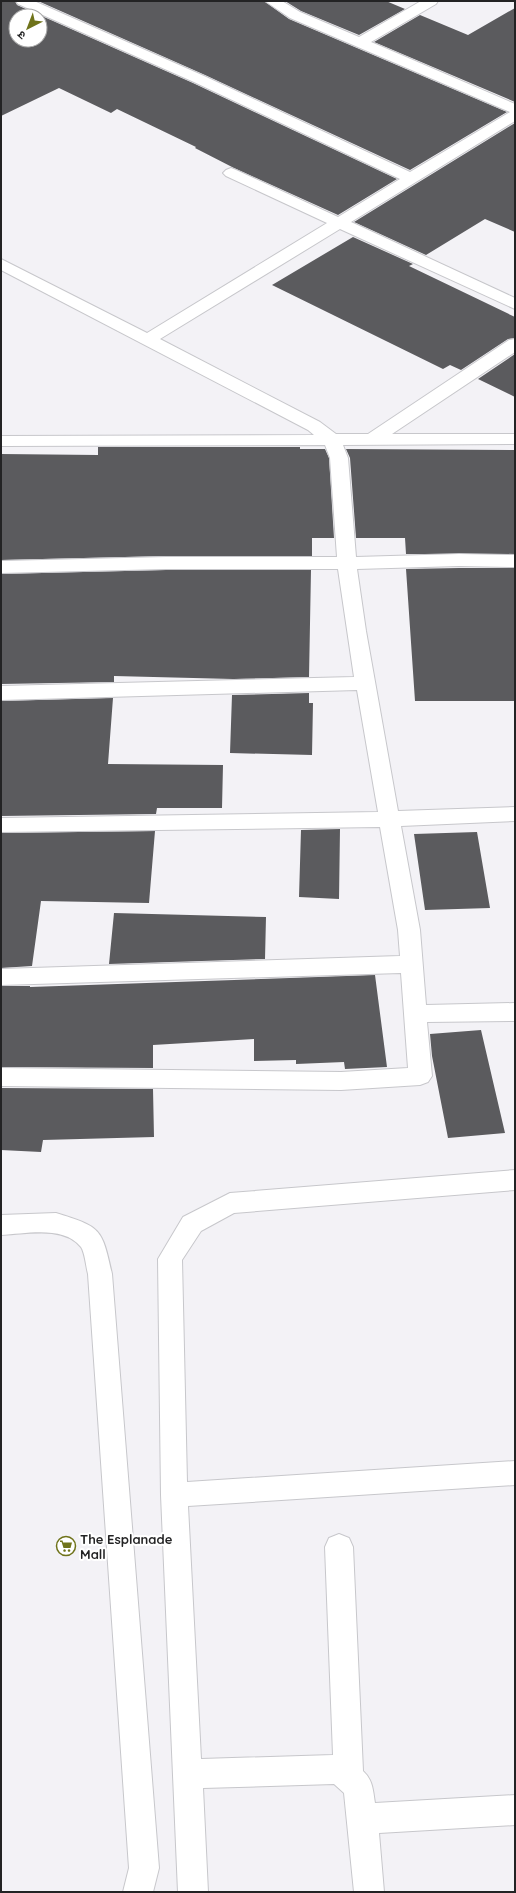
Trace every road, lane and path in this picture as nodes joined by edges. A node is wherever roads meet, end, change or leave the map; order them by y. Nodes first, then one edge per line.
1 (23, 1) edge
2 (272, 1) edge
3 (431, 1) edge
4 (360, 42) junction
5 (515, 109) edge
6 (515, 115) edge
7 (231, 173) dead end
8 (410, 178) junction
9 (338, 223) junction
10 (1, 264) edge
11 (515, 304) edge
12 (148, 340) junction
13 (515, 344) edge
14 (515, 439) edge
15 (332, 440) junction
16 (373, 440) junction
17 (1, 441) edge
18 (515, 561) edge
19 (347, 563) junction
20 (1, 567) edge
21 (365, 683) junction
22 (1, 693) edge
23 (515, 814) edge
24 (390, 819) junction
25 (1, 825) edge
26 (412, 964) junction
27 (1, 977) edge
28 (515, 1012) edge
29 (416, 1014) junction
30 (1, 1076) edge
31 (515, 1180) edge
32 (1, 1225) edge
33 (515, 1473) edge
34 (174, 1495) junction
35 (339, 1547) dead end
36 (188, 1774) junction
37 (350, 1778) junction
38 (515, 1810) edge
39 (363, 1819) junction
40 (138, 1892) edge
41 (193, 1892) edge
42 (369, 1892) edge

1 - 8 street
2 - 4 street
3 - 4 street
4 - 5 street
6 - 8 street
7 - 9 street
8 - 9 street
9 - 11 street
9 - 12 street
10 - 12 street
12 - 15 street
13 - 16 street
14 - 16 street
15 - 16 street
15 - 17 street
15 - 19 street
18 - 19 street
19 - 20 street
19 - 21 street
21 - 22 street
21 - 24 street
23 - 24 street
24 - 25 street
24 - 26 street
26 - 27 street
26 - 29 street
28 - 29 street
29 - 30 street
31 - 34 street
32 - 40 street
33 - 34 street
34 - 36 street
35 - 37 street
36 - 37 street
36 - 41 street
37 - 39 street
38 - 39 street
39 - 42 street

